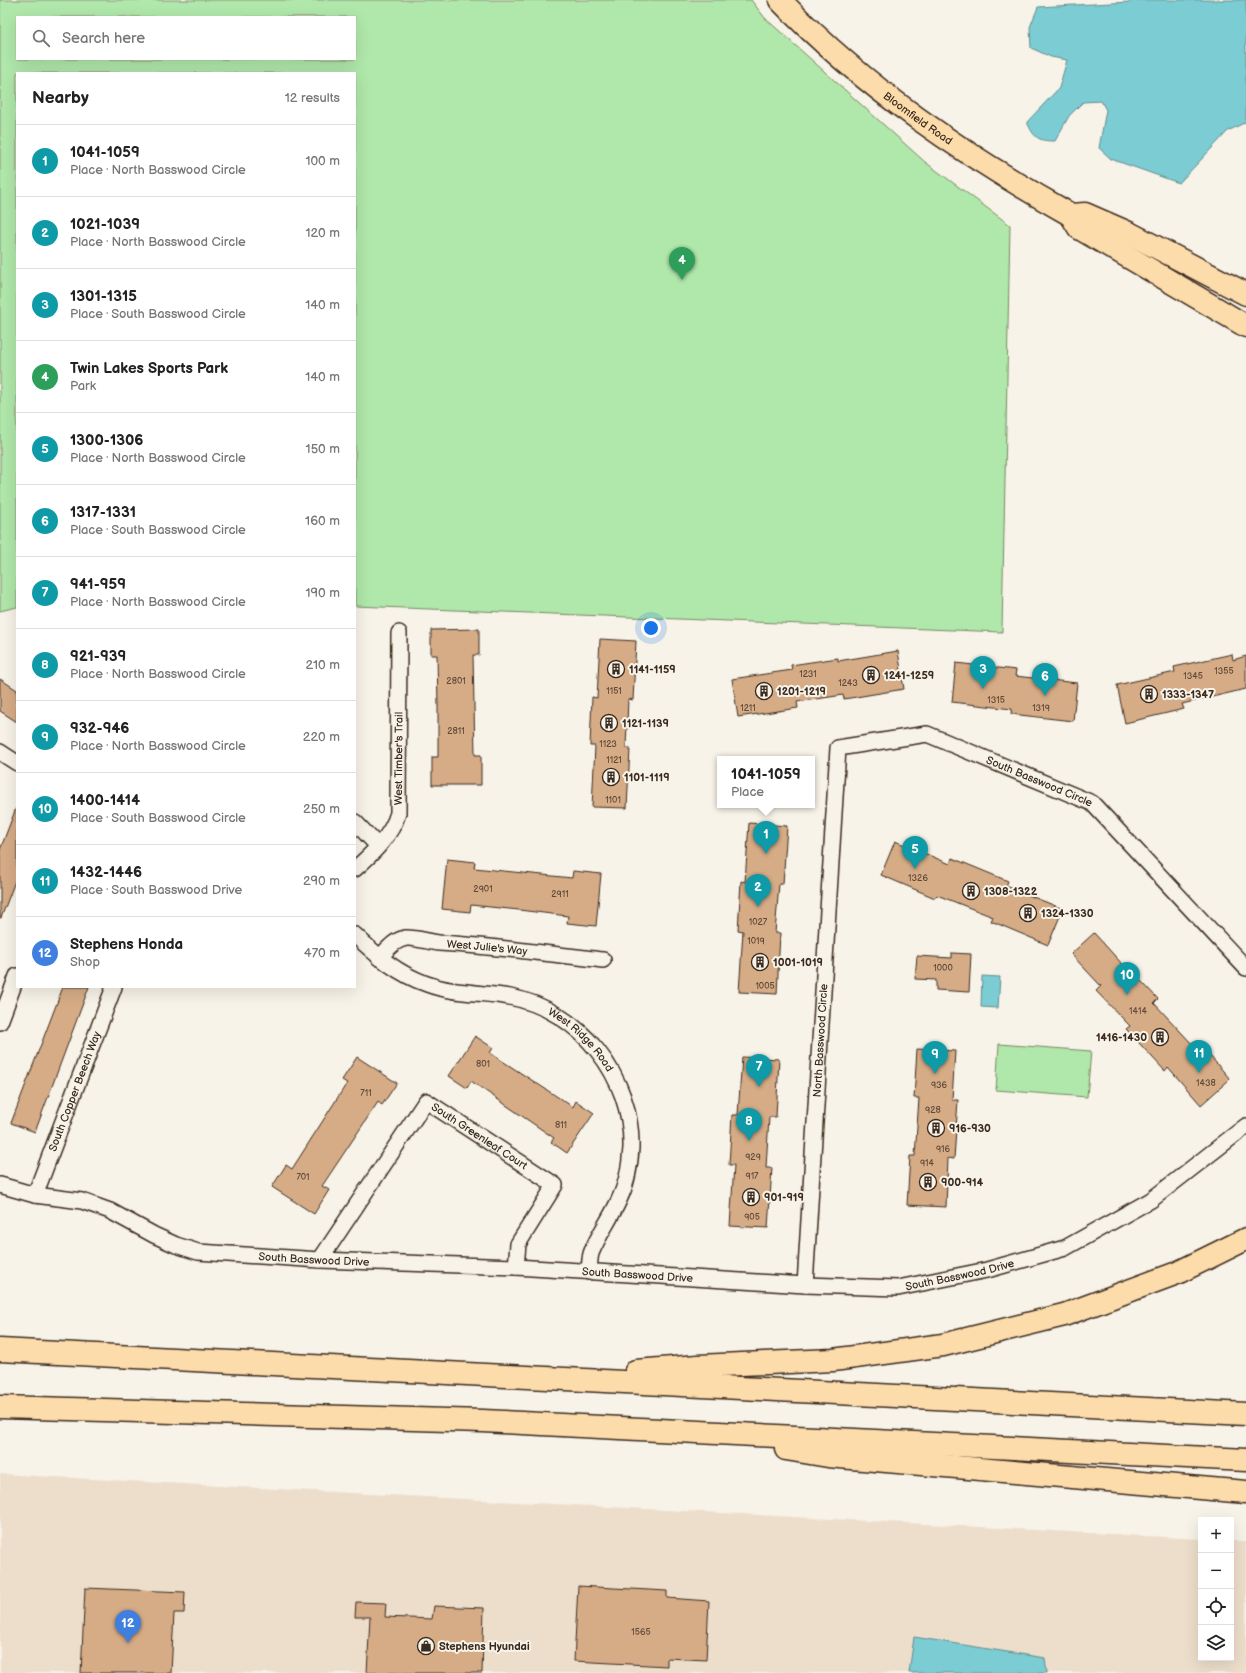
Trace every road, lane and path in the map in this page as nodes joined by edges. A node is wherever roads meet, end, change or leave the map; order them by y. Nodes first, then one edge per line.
1 (780, 0) edge
2 (1071, 215) junction
3 (1246, 294) edge
4 (1246, 326) edge
5 (399, 633) dead end
6 (838, 748) joint
7 (0, 752) edge
8 (16, 762) edge
9 (356, 823) edge
10 (378, 846) junction
11 (356, 868) edge
12 (356, 936) edge
13 (379, 958) junction
14 (603, 960) dead end
15 (1246, 968) edge
16 (16, 979) edge
17 (114, 988) edge
18 (0, 1022) edge
19 (1246, 1126) edge
20 (0, 1185) edge
21 (35, 1195) junction
22 (1246, 1239) edge
23 (320, 1260) junction
24 (516, 1267) junction
25 (589, 1272) junction
26 (805, 1285) junction
27 (0, 1350) edge
28 (550, 1378) junction
29 (0, 1407) edge
30 (1246, 1414) edge
31 (693, 1432) junction
32 (1246, 1460) edge
33 (1246, 1492) edge

1 - 2 main road, Bloomfield Road
2 - 3 main road, Bloomfield Road
2 - 4 main road, Bloomfield Road
5 - 10 street, West Timber's Trail
6 - 15 street, South Basswood Circle
6 - 26 street, North Basswood Circle
7 - 8 street
9 - 10 street
10 - 11 street, West Timber's Trail
12 - 13 street, West Ridge Road
13 - 14 street, West Julie's Way
13 - 25 street, West Ridge Road
16 - 18 street
17 - 21 street, South Copper Beech Way
19 - 26 street, South Basswood Drive
20 - 21 street, South Basswood Drive
21 - 23 street, South Basswood Drive
22 - 28 main road
23 - 24 street, South Basswood Drive
23 - 24 street, South Greenleaf Court
24 - 25 street, South Basswood Drive
25 - 26 street, South Basswood Drive
27 - 28 main road
28 - 30 main road
29 - 31 main road
31 - 32 main road
31 - 33 main road

